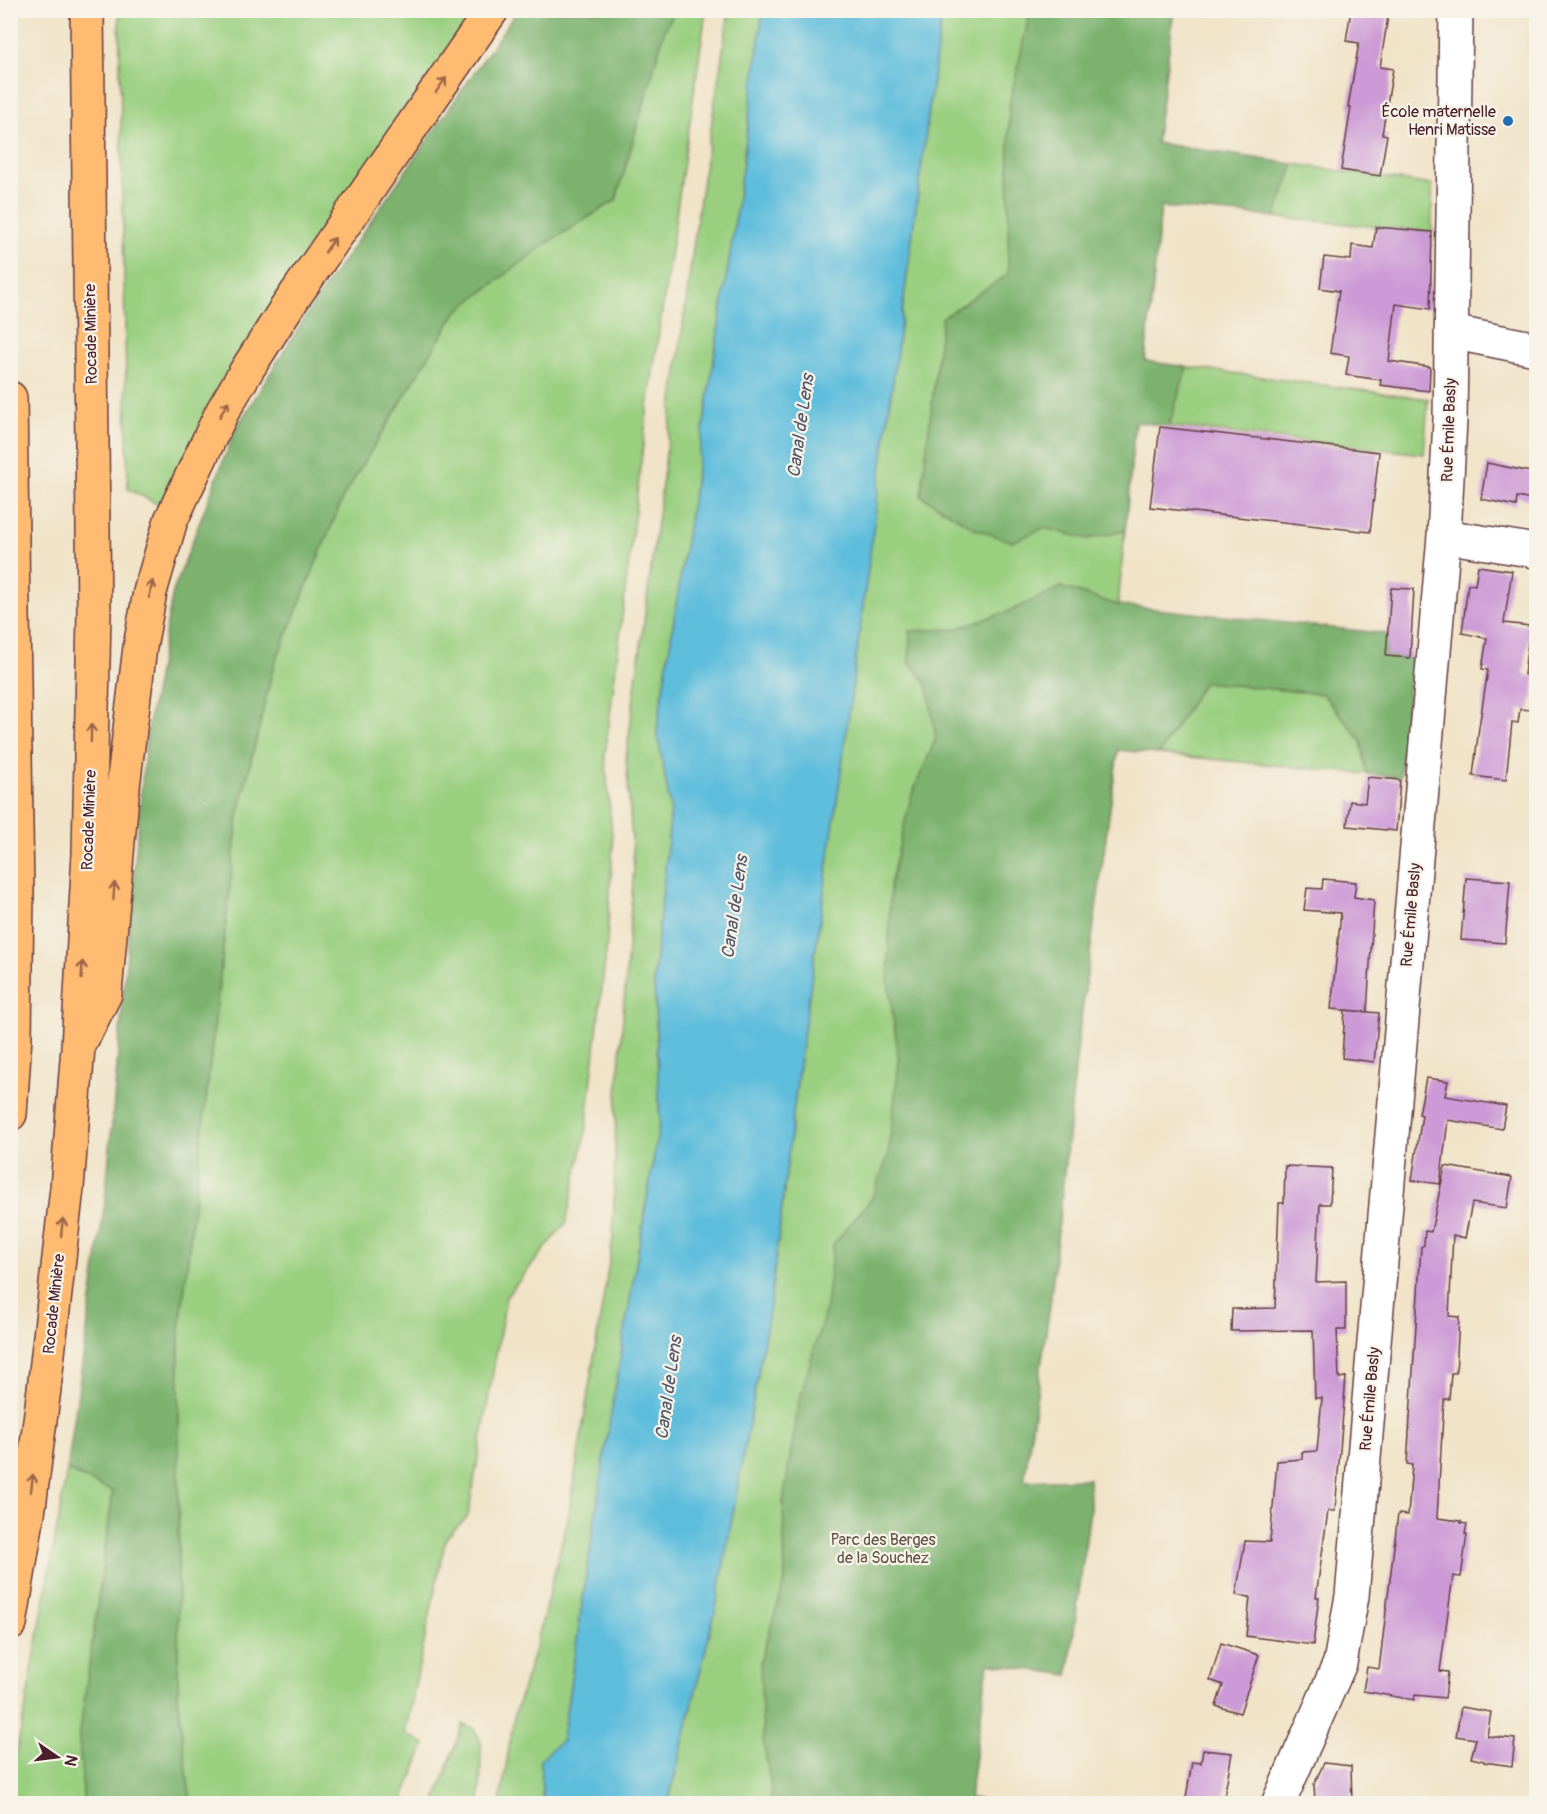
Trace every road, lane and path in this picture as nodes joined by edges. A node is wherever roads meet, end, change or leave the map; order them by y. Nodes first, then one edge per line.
1 (87, 10) edge
2 (492, 10) edge
3 (1456, 10) edge
4 (1451, 332) junction
5 (1536, 348) edge
6 (10, 398) edge
7 (1444, 536) junction
8 (1536, 551) edge
9 (13, 1022) edge
10 (78, 1047) junction
11 (10, 1114) edge
12 (10, 1624) edge
13 (1278, 1803) edge

10 -> 1 highway, Rocade Minière
10 -> 2 highway
3 - 4 street, Rue Émile Basly
4 - 5 street
4 - 7 street, Rue Émile Basly
6 - 9 highway
7 - 8 street
7 - 13 street, Rue Émile Basly
9 - 11 highway
12 -> 10 highway, Rocade Minière

